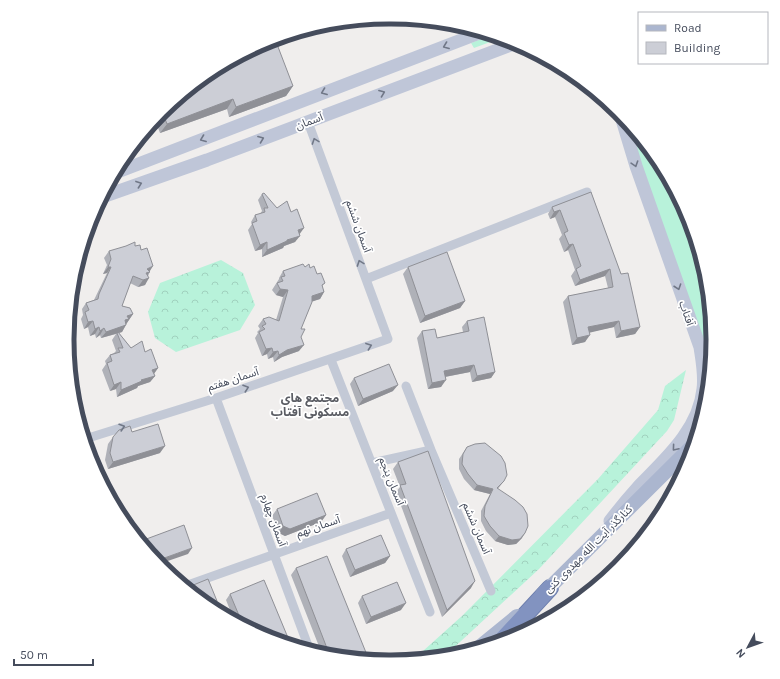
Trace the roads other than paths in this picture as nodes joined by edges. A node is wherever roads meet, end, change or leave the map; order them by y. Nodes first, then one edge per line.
1 (473, 35) edge
2 (507, 47) edge
3 (308, 122) junction
4 (625, 129) edge
5 (125, 169) edge
6 (588, 192) edge
7 (110, 194) edge
8 (366, 278) junction
9 (388, 339) joint
10 (700, 347) junction
11 (705, 352) edge
12 (331, 360) junction
13 (703, 381) edge
14 (406, 386) dead end
15 (216, 398) junction
16 (696, 414) edge
17 (90, 437) edge
18 (431, 450) junction
19 (683, 454) edge
20 (372, 463) junction
21 (392, 513) junction
22 (602, 534) junction
23 (274, 555) junction
24 (191, 584) edge
25 (550, 588) junction
26 (491, 591) dead end
27 (430, 612) dead end
28 (510, 631) edge
29 (489, 639) edge
30 (307, 644) edge

1 -> 5 street, آسمان
3 -> 2 street, آسمان
7 -> 3 street, آسمان
8 -> 3 street, آسمان ششم
4 -> 10 street, آفتاب
6 - 8 street
8 - 9 street, آسمان ششم
12 -> 9 street, آسمان هفتم
10 - 11 street
10 -> 13 street, آفتاب
15 -> 12 street, آسمان هفتم
12 - 20 street, آسمان پنجم
14 - 18 street, آسمان ششم
17 -> 15 street, آسمان هفتم
15 - 23 street, آسمان چهارم
16 -> 22 street, آفتاب
18 - 20 street
18 - 26 street, آسمان ششم
19 - 22 main road, کنارگذر آیت الله مهدوی کنی
20 - 21 street, آسمان پنجم
21 - 23 street, آسمان نهم
21 - 27 street, آسمان پنجم
22 - 25 main road, کنارگذر آیت الله مهدوی کنی
23 - 24 street, آسمان نهم
23 - 30 street, آسمان چهارم
25 - 28 highway
25 - 29 main road, کنارگذر آیت الله مهدوی کنی

